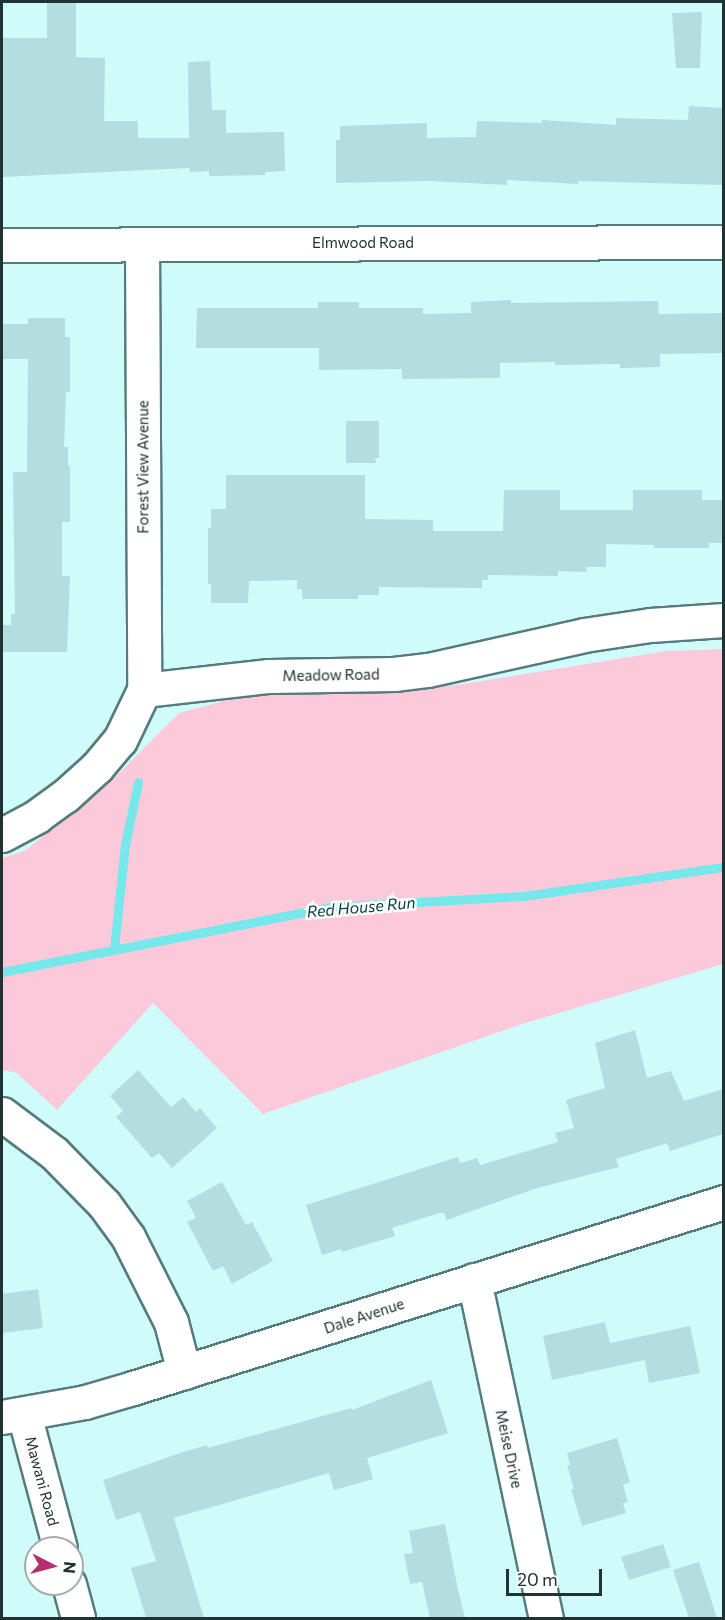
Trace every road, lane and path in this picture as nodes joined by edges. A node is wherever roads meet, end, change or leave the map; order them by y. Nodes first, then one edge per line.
1 (723, 242) edge
2 (2, 244) edge
3 (142, 244) junction
4 (723, 620) edge
5 (144, 690) junction
6 (2, 835) edge
7 (2, 1114) edge
8 (723, 1202) edge
9 (474, 1280) junction
10 (184, 1372) junction
11 (13, 1415) edge
12 (56, 1536) edge
13 (72, 1596) edge
14 (78, 1618) edge
15 (546, 1618) edge

1 - 3 street, Elmwood Road
2 - 3 street, Elmwood Road
3 - 5 street, Forest View Avenue
4 - 5 street, Meadow Road
5 - 6 street
7 - 10 street
8 - 9 street, Dale Avenue
9 - 10 street, Dale Avenue
9 - 15 street, Meise Drive
10 - 11 street, Dale Avenue
11 - 12 street, Mawani Road
13 - 14 street

